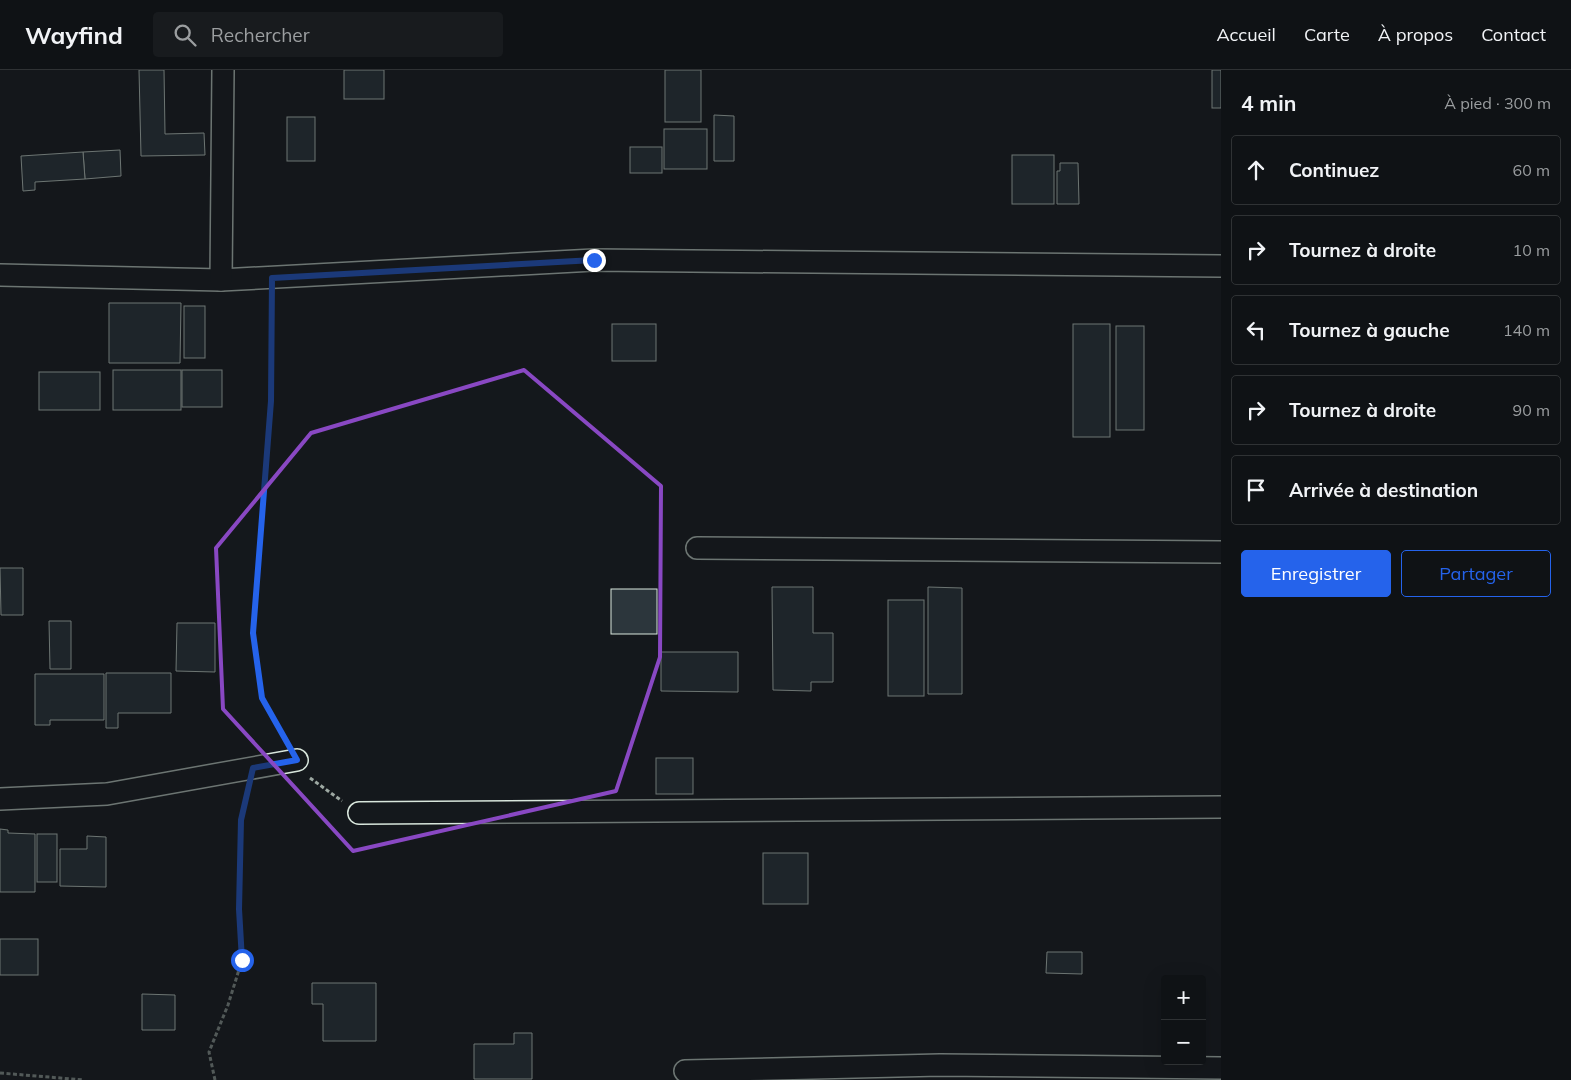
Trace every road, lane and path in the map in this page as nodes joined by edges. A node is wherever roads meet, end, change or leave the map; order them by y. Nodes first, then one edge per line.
1 (223, 70) edge
2 (1221, 266) edge
3 (0, 275) edge
4 (272, 278) junction
5 (221, 280) junction
6 (697, 548) dead end
7 (1221, 552) edge
8 (297, 760) junction
9 (253, 768) junction
10 (0, 800) edge
11 (1221, 807) edge
12 (359, 813) joint
13 (1221, 1068) edge
14 (685, 1071) dead end
15 (0, 1073) edge
16 (84, 1080) edge
17 (215, 1080) edge

1 - 5 street
2 - 4 street
3 - 5 street
4 - 5 street
4 - 8 path
6 - 7 street
8 - 9 street
8 - 12 path
9 - 10 street
9 - 17 path
11 - 12 street
13 - 14 street
15 - 16 path

